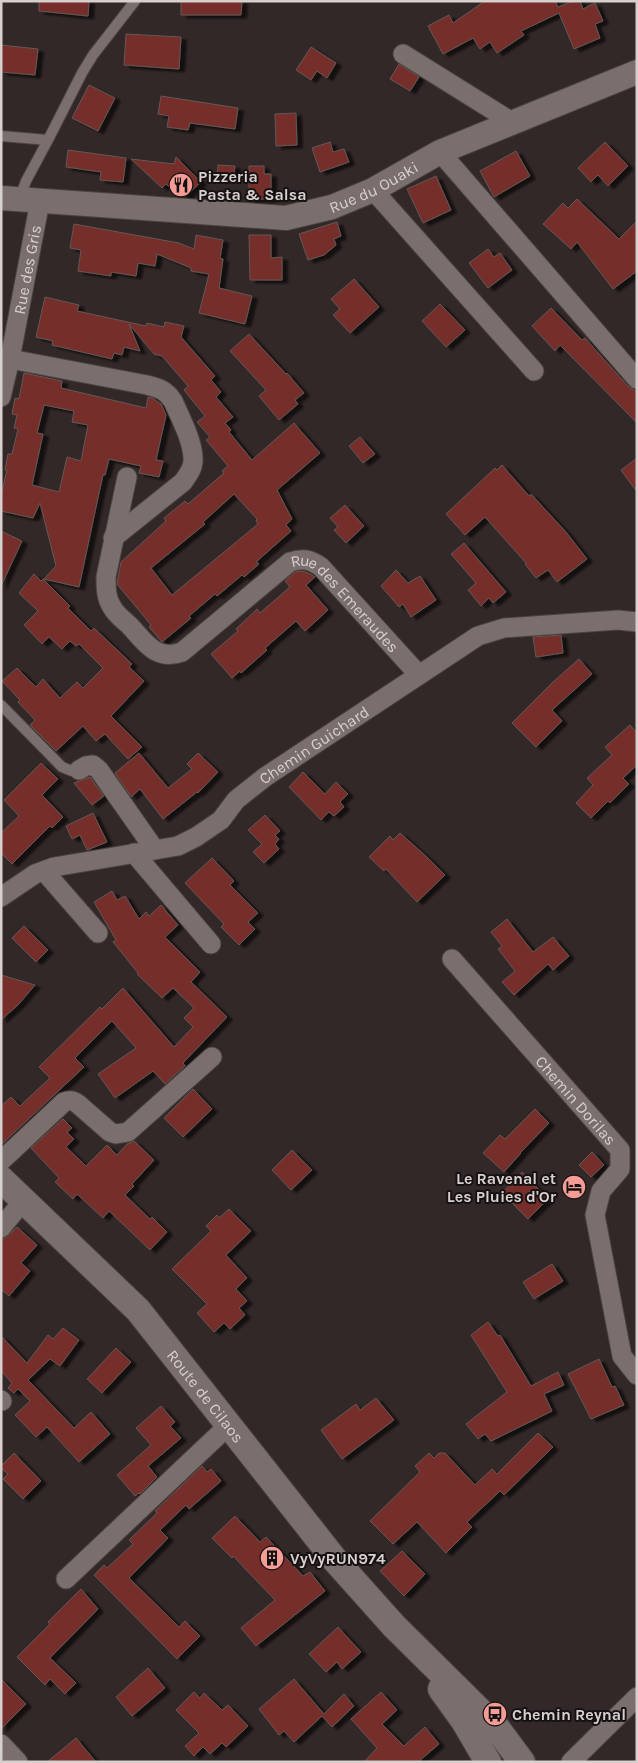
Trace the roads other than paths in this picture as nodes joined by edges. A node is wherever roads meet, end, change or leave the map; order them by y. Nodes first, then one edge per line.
1 (135, 1) edge
2 (403, 54) dead end
3 (637, 72) edge
4 (512, 122) junction
5 (1, 136) edge
6 (48, 140) junction
7 (440, 152) junction
8 (374, 190) junction
9 (20, 200) edge
10 (10, 359) junction
11 (534, 370) dead end
12 (637, 379) edge
13 (1, 398) edge
14 (127, 477) dead end
15 (113, 538) junction
16 (637, 622) edge
17 (419, 675) junction
18 (1, 705) edge
19 (79, 770) joint
20 (155, 850) junction
21 (134, 853) junction
22 (44, 871) junction
23 (1, 897) edge
24 (98, 933) dead end
25 (211, 944) dead end
26 (452, 959) dead end
27 (212, 1057) dead end
28 (1, 1161) edge
29 (1, 1179) edge
30 (23, 1201) junction
31 (1, 1228) edge
32 (637, 1375) edge
33 (229, 1426) junction
34 (66, 1579) dead end
35 (637, 1697) edge
36 (457, 1698) junction
37 (488, 1762) edge
38 (522, 1762) edge
39 (571, 1762) edge

1 - 6 lane
2 - 4 street
3 - 4 street, Rue du Ouaki
4 - 7 street, Rue du Ouaki
5 - 6 lane
6 - 9 lane
7 - 8 street, Rue du Ouaki
7 - 12 street
8 - 9 street, Rue du Ouaki
8 - 11 street
9 - 10 street, Rue des Gris
10 - 13 street, Rue des Gris
10 - 15 street
14 - 15 street, Rue des Emeraudes
15 - 17 street, Rue des Emeraudes
16 - 17 street, Chemin Guichard
17 - 20 street, Chemin Guichard
18 - 19 lane
19 - 20 street
20 - 21 street, Chemin Guichard
21 - 22 street, Chemin Guichard
21 - 25 street
22 - 23 street, Chemin Guichard
22 - 24 street
26 - 32 street, Chemin Dorilas
27 - 28 street
29 - 30 main road, Route de Cilaos
30 - 31 street
30 - 33 main road, Route de Cilaos
33 - 34 street
33 - 36 main road, Route de Cilaos
35 - 39 street
36 - 37 main road, Route de Cilaos
36 - 38 main road, Route de Cilaos

